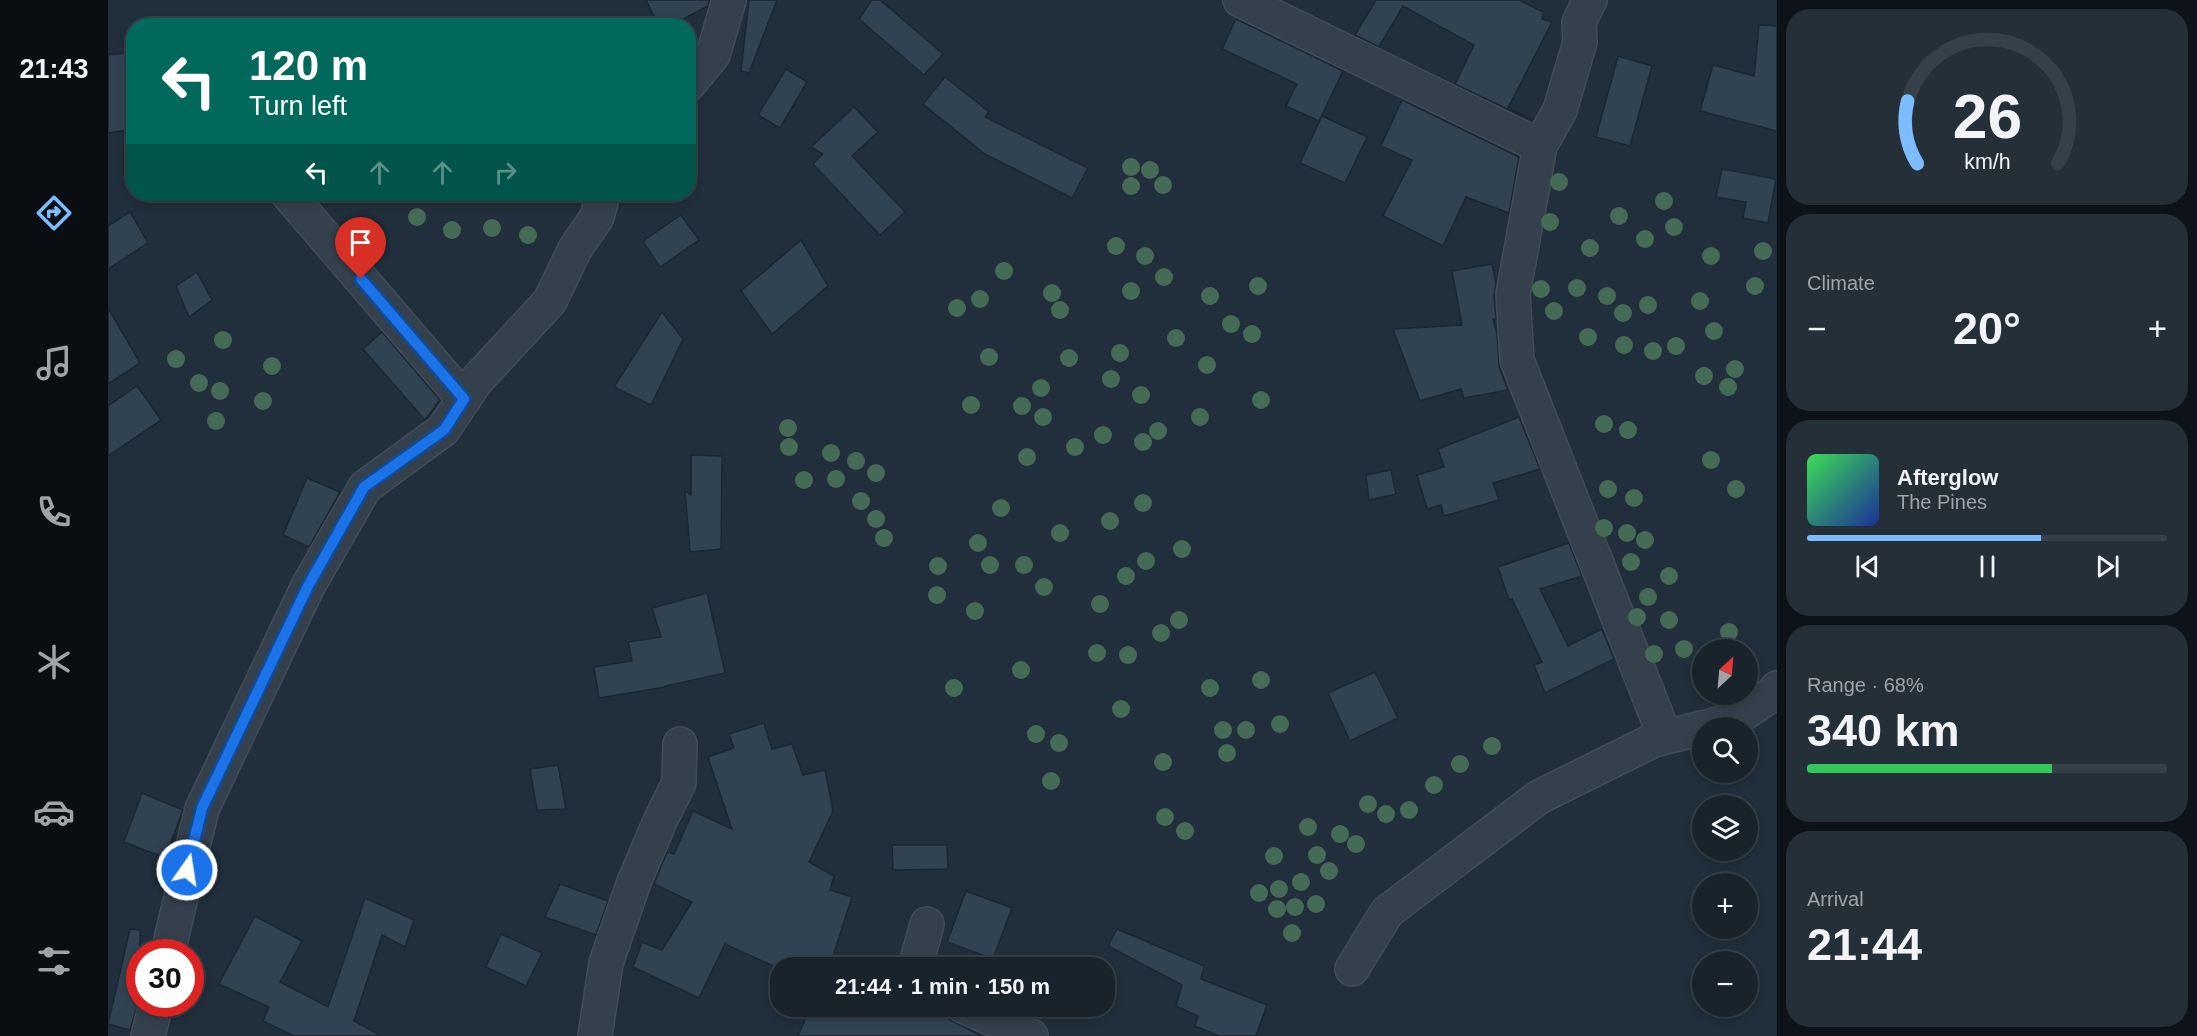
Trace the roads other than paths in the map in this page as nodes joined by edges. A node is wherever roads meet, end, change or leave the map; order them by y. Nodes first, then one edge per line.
1 (729, 0) edge
2 (1240, 0) edge
3 (1590, 0) edge
4 (696, 76) edge
5 (1540, 146) junction
6 (294, 201) edge
7 (601, 201) edge
8 (464, 399) junction
9 (1777, 688) edge
10 (1740, 717) edge
11 (1692, 731) edge
12 (1665, 737) junction
13 (680, 744) dead end
14 (927, 924) dead end
15 (171, 939) edge
16 (918, 957) edge
17 (1352, 969) dead end
18 (153, 1017) edge
19 (988, 1017) edge
20 (148, 1036) edge
21 (596, 1036) edge
22 (1031, 1036) edge

1 - 4 street
2 - 5 street
3 - 5 street
5 - 12 street
6 - 8 street
7 - 8 street
8 - 15 street
9 - 10 street
11 - 12 street
12 - 17 street
13 - 21 street
14 - 16 street
18 - 20 street
19 - 22 street

